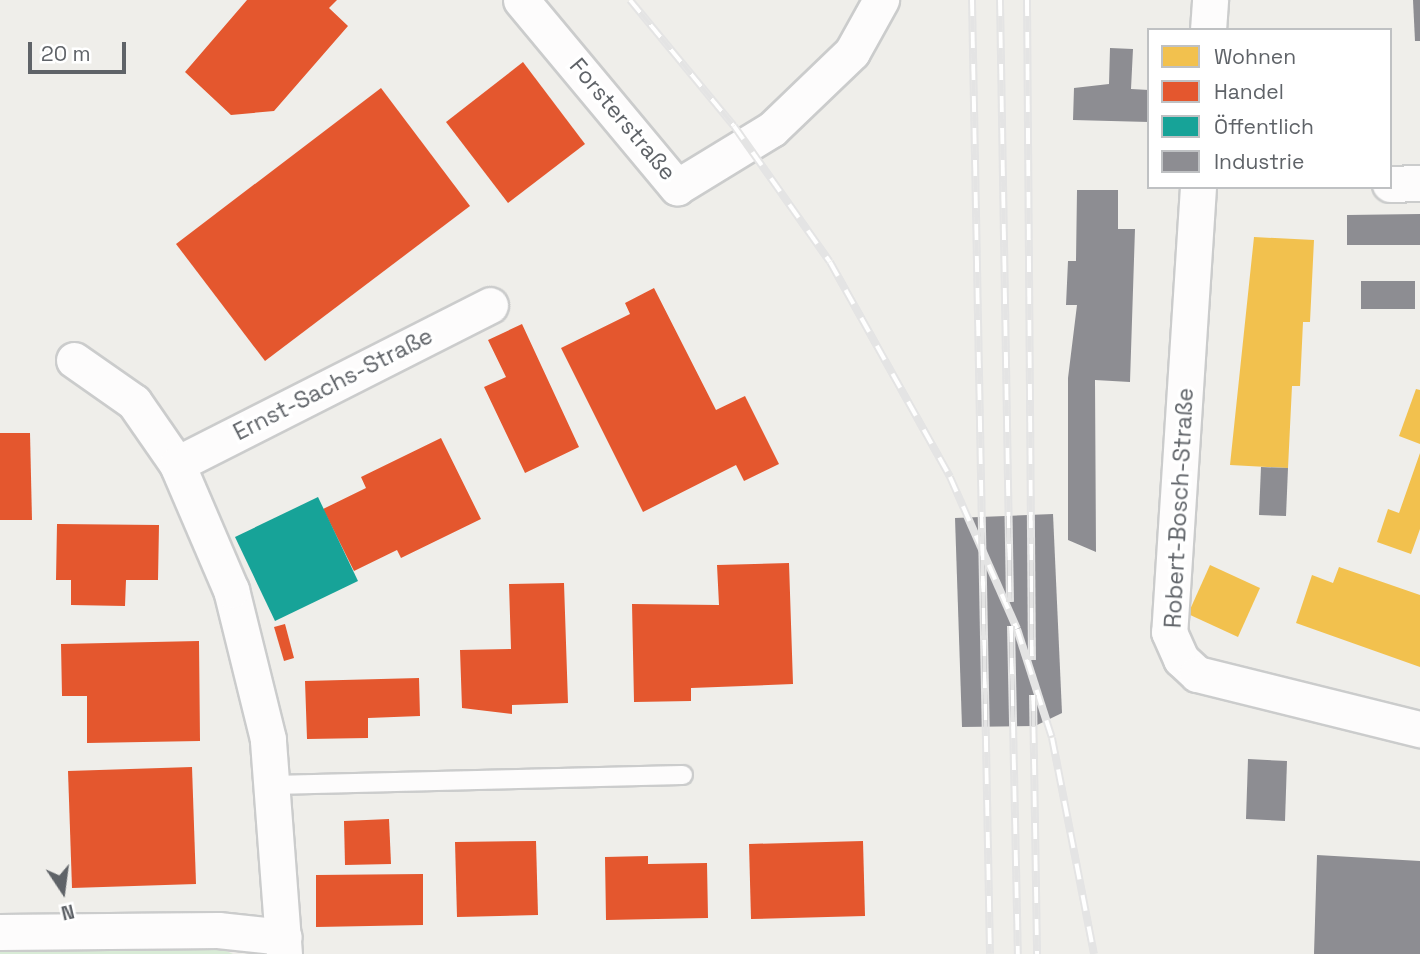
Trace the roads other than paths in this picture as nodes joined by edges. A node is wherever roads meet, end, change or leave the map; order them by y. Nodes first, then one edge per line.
1 (521, 0) edge
2 (881, 0) edge
3 (1210, 0) edge
4 (1208, 28) edge
5 (1420, 183) edge
6 (1392, 184) edge
7 (1198, 189) edge
8 (490, 305) dead end
9 (74, 360) dead end
10 (177, 464) junction
11 (1420, 729) edge
12 (683, 775) dead end
13 (272, 785) junction
14 (0, 932) edge
15 (284, 946) edge

1 - 2 street, Forsterstraße
3 - 4 street
5 - 6 street
7 - 11 street, Robert-Bosch-Straße
8 - 10 street, Ernst-Sachs-Straße
9 - 10 street
10 - 13 street
12 - 13 lane
13 - 15 street
14 - 15 street

